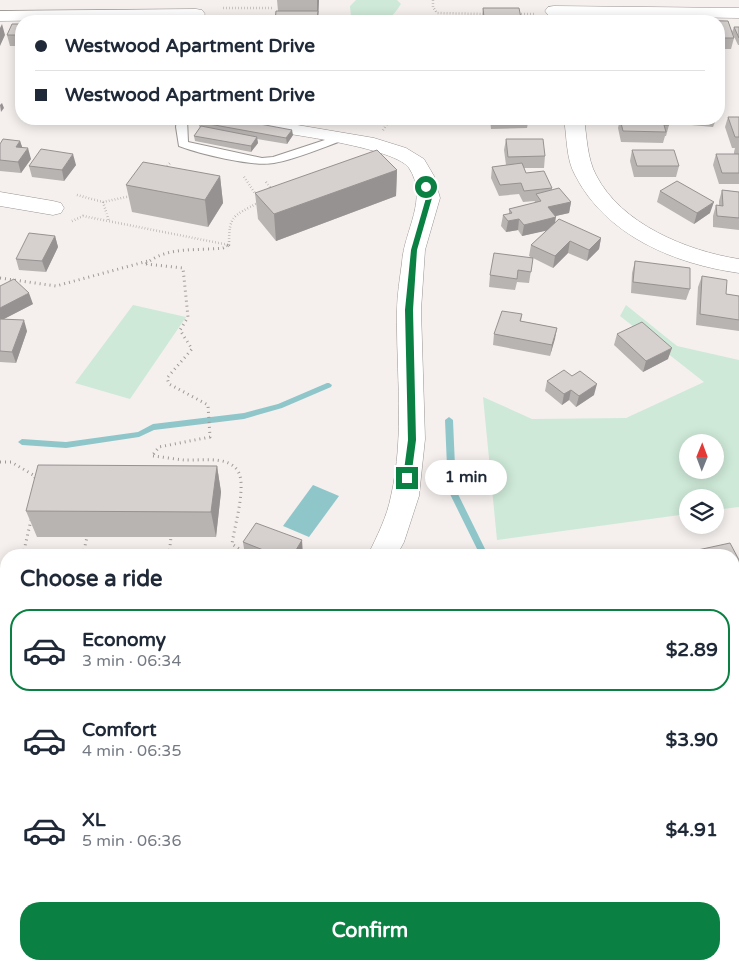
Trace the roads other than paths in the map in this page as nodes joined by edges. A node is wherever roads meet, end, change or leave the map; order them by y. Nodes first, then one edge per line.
1 (196, 12) edge
2 (554, 12) edge
3 (739, 13) edge
4 (49, 15) edge
5 (0, 16) edge
6 (15, 16) edge
7 (181, 125) edge
8 (263, 125) edge
9 (575, 125) edge
10 (340, 138) junction
11 (0, 199) edge
12 (53, 208) dead end
13 (739, 266) edge
14 (386, 549) edge

1 - 4 street
2 - 3 street
5 - 6 street
7 - 10 lane
8 - 10 street
9 - 13 street
10 - 14 street
11 - 12 street

